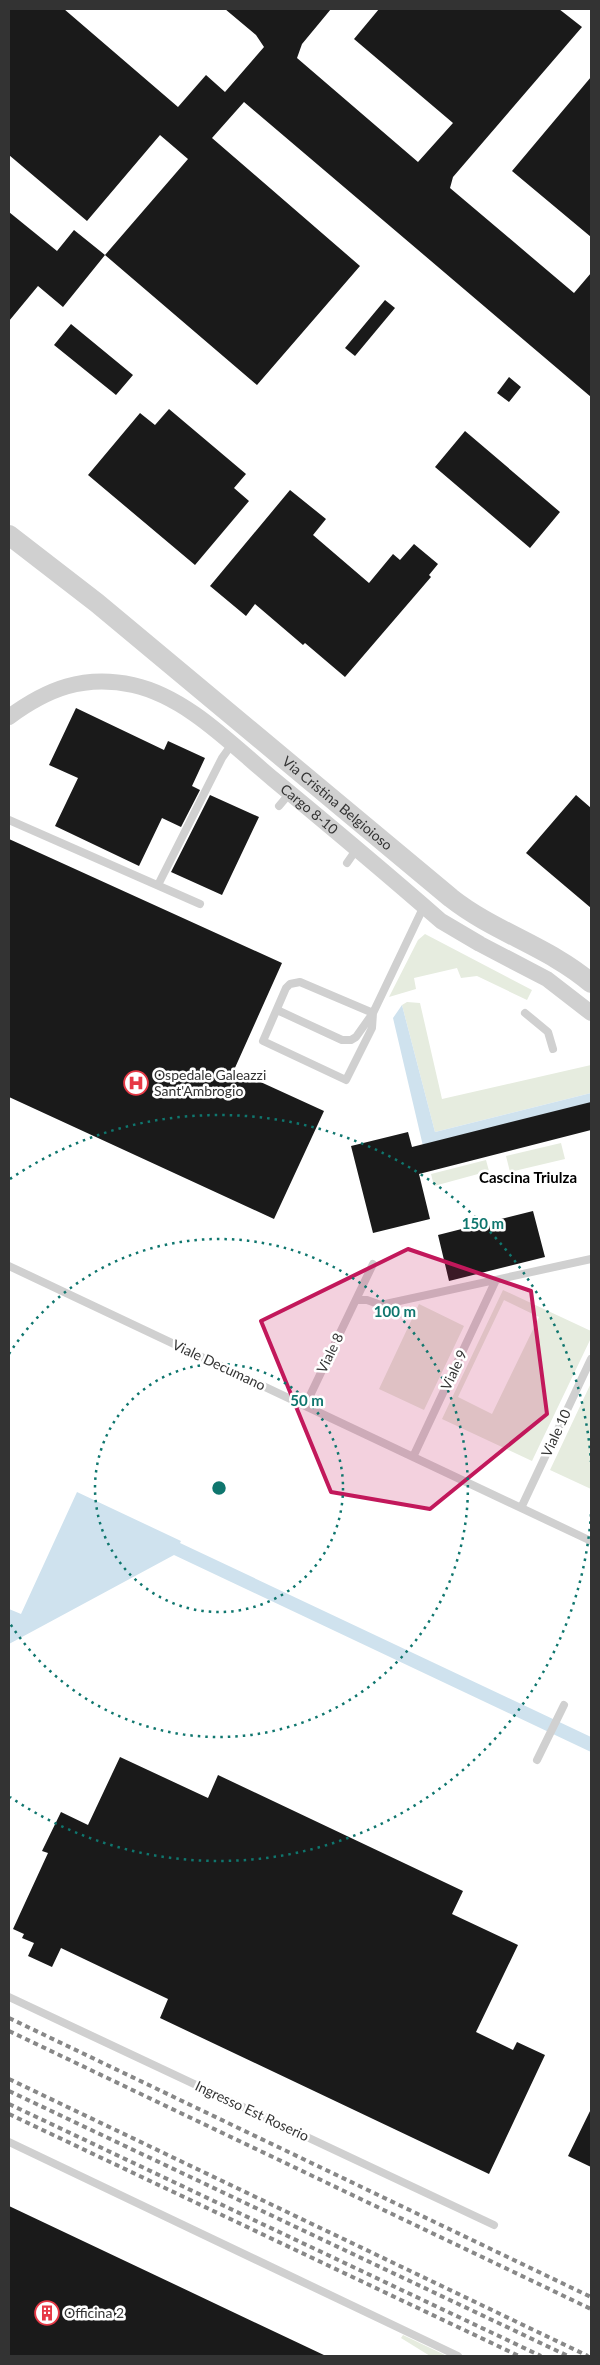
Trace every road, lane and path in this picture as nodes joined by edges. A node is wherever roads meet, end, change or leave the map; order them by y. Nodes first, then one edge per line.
1 (11, 541) edge
2 (9, 717) edge
3 (232, 744) junction
4 (290, 793) junction
5 (279, 806) dead end
6 (9, 820) edge
7 (158, 885) junction
8 (200, 904) dead end
9 (424, 906) junction
10 (591, 982) edge
11 (277, 1010) junction
12 (591, 1012) edge
13 (373, 1013) junction
14 (525, 1013) dead end
15 (553, 1049) dead end
16 (591, 1259) edge
17 (373, 1264) dead end
18 (9, 1266) edge
19 (495, 1282) junction
20 (356, 1300) junction
21 (591, 1359) edge
22 (305, 1406) junction
23 (413, 1457) junction
24 (521, 1508) junction
25 (591, 1541) edge
26 (564, 1705) dead end
27 (538, 1760) dead end
28 (9, 1997) edge
29 (9, 2142) edge
30 (494, 2225) dead end
31 (458, 2356) edge

1 - 10 street, Via Cristina Belgioioso
2 - 3 street, Cargo 8-10
3 - 4 street, Cargo 8-10
3 - 7 lane
4 - 5 lane
4 - 9 street, Cargo 8-10
6 - 7 lane
7 - 8 lane
9 - 12 street, Cargo 8-10
9 - 13 lane
11 - 13 lane
11 - 13 lane
11 - 13 lane
14 - 15 lane
16 - 19 lane
17 - 20 lane, Viale 8
18 - 22 lane, Viale Decumano
19 - 20 lane
19 - 23 lane, Viale 9
20 - 22 lane, Viale 8
21 - 24 lane, Viale 10
22 - 23 lane, Viale Decumano
23 - 24 lane, Viale Decumano
24 - 25 lane, Viale Decumano
26 - 27 lane
28 - 30 lane, Ingresso Est Roserio
29 - 31 lane

